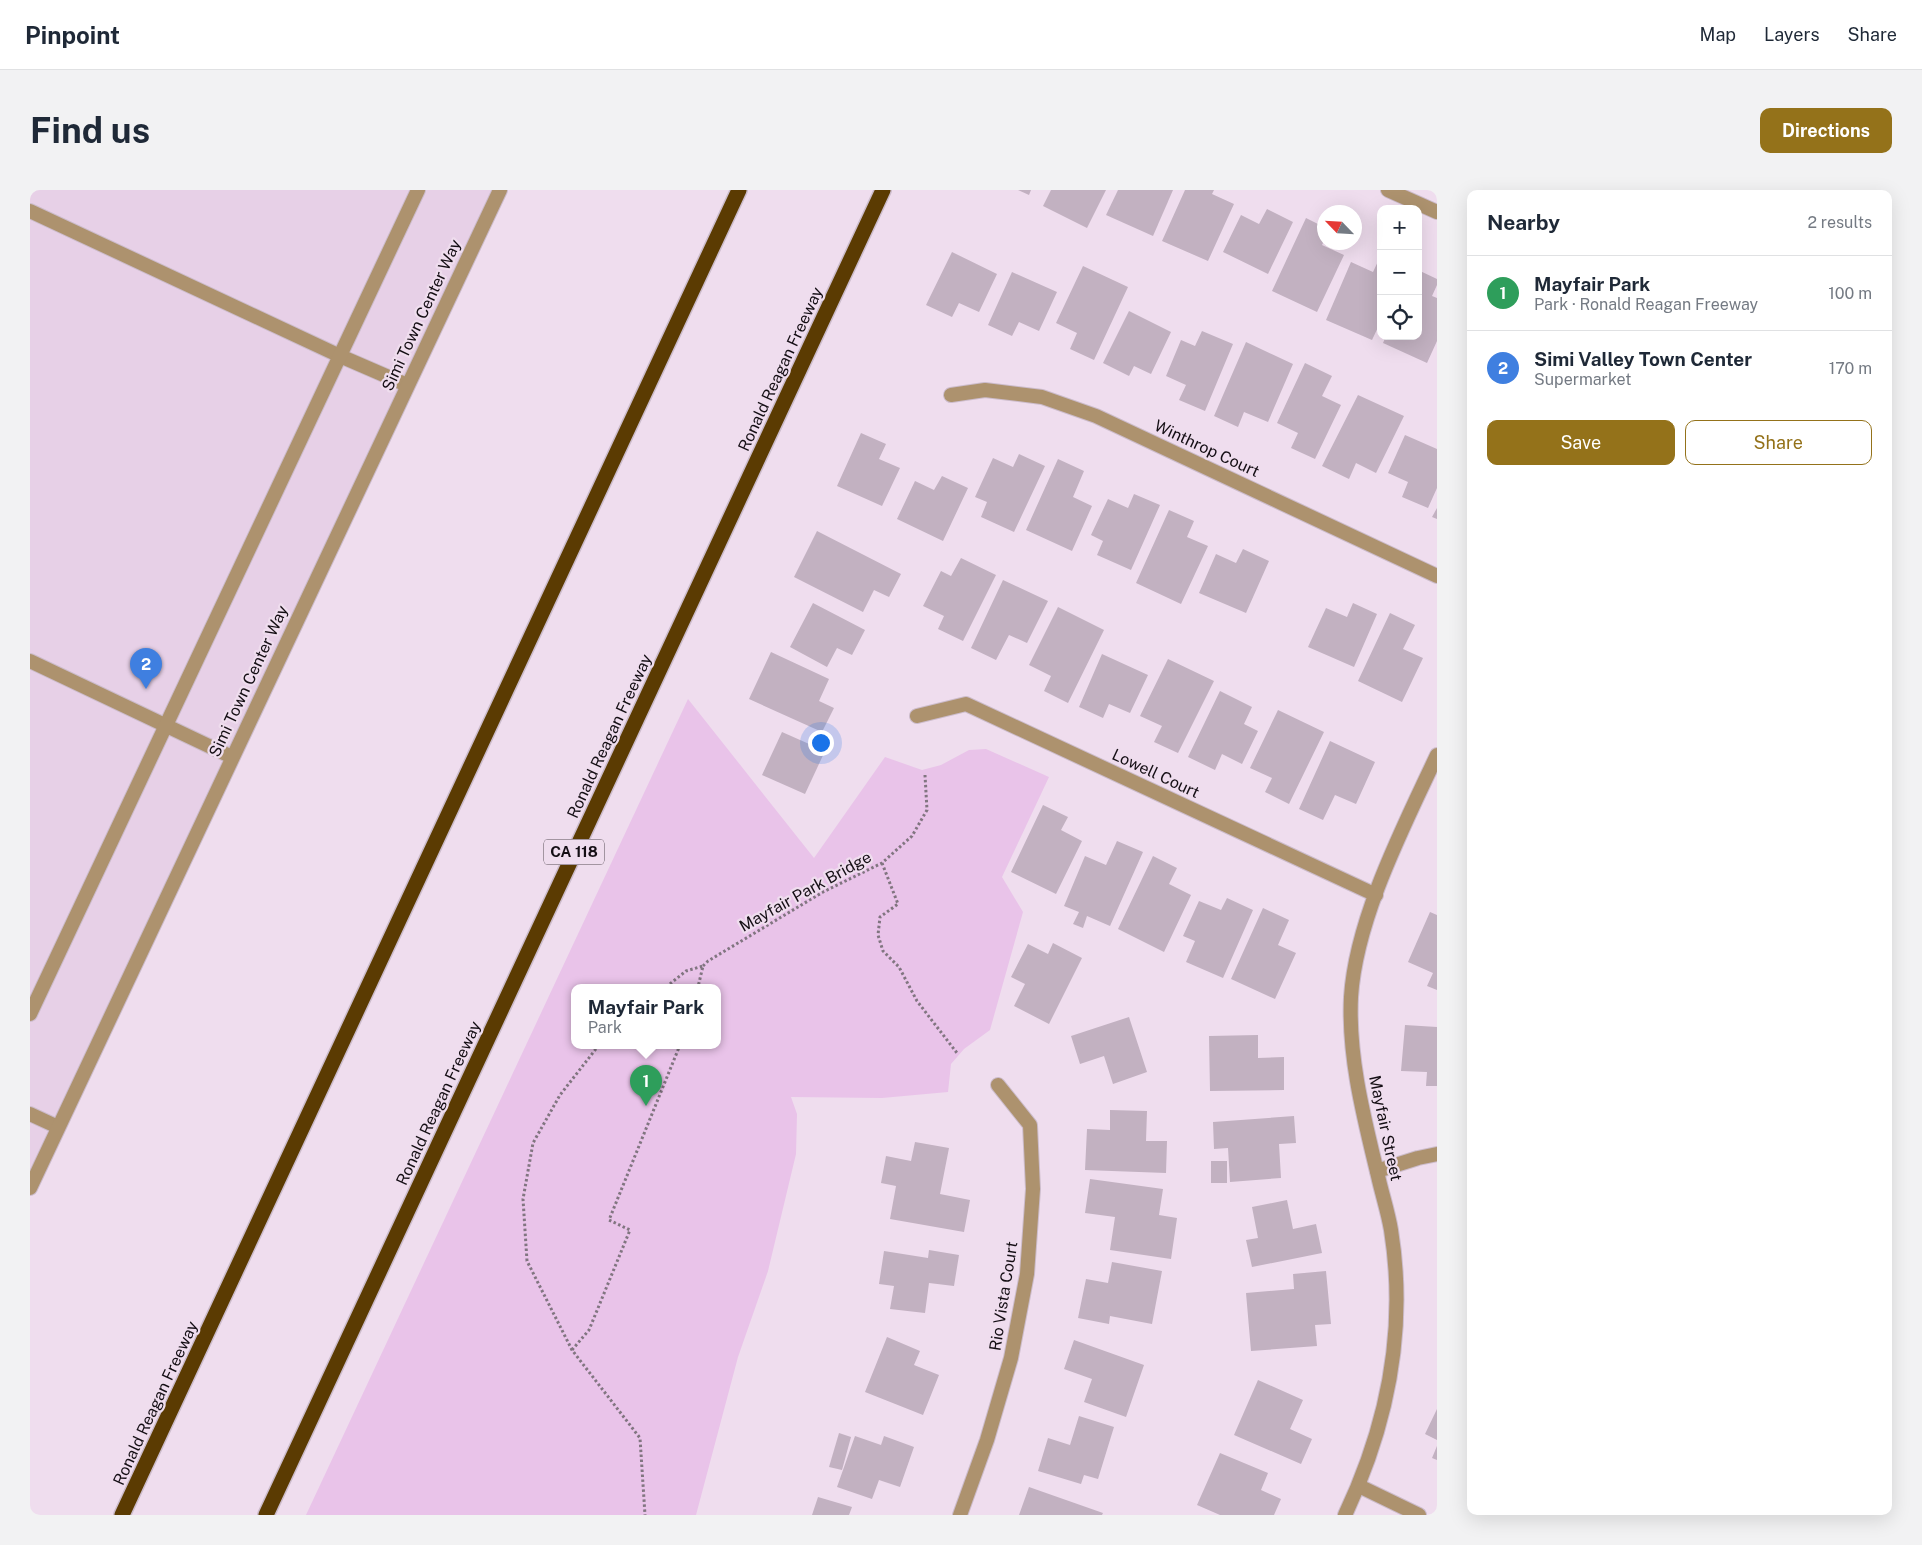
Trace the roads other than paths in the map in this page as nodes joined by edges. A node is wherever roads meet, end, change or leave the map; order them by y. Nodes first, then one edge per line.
1 (418, 190) edge
2 (500, 190) edge
3 (739, 190) edge
4 (883, 190) edge
5 (1388, 190) edge
6 (30, 211) edge
7 (1437, 212) edge
8 (340, 356) junction
9 (407, 385) junction
10 (951, 395) dead end
11 (1437, 576) edge
12 (30, 662) edge
13 (917, 716) dead end
14 (166, 725) junction
15 (1437, 755) edge
16 (232, 757) junction
17 (1376, 895) junction
18 (30, 1014) edge
19 (998, 1085) dead end
20 (30, 1114) edge
21 (58, 1128) junction
22 (1437, 1154) edge
23 (1377, 1171) junction
24 (30, 1188) edge
25 (1359, 1486) junction
26 (122, 1515) edge
27 (266, 1515) edge
28 (960, 1515) edge
29 (1345, 1515) edge
30 (1419, 1515) edge

1 - 8 street
2 - 9 street, Simi Town Center Way
3 - 26 highway, Ronald Reagan Freeway
4 - 27 highway, Ronald Reagan Freeway / CA 118
5 - 7 street
6 - 8 street
8 - 9 street
8 - 14 street
9 - 16 street, Simi Town Center Way
10 - 11 street, Winthrop Court
12 - 14 street
13 - 17 street, Lowell Court
14 - 16 street
14 - 18 street
15 - 17 street, Mayfair Street
16 - 21 street, Simi Town Center Way
17 - 23 street, Mayfair Street
19 - 28 street, Rio Vista Court
20 - 21 street
21 - 24 street, Simi Town Center Way
22 - 23 street
23 - 25 street, Mayfair Street
25 - 29 street, Mayfair Street
25 - 30 street

